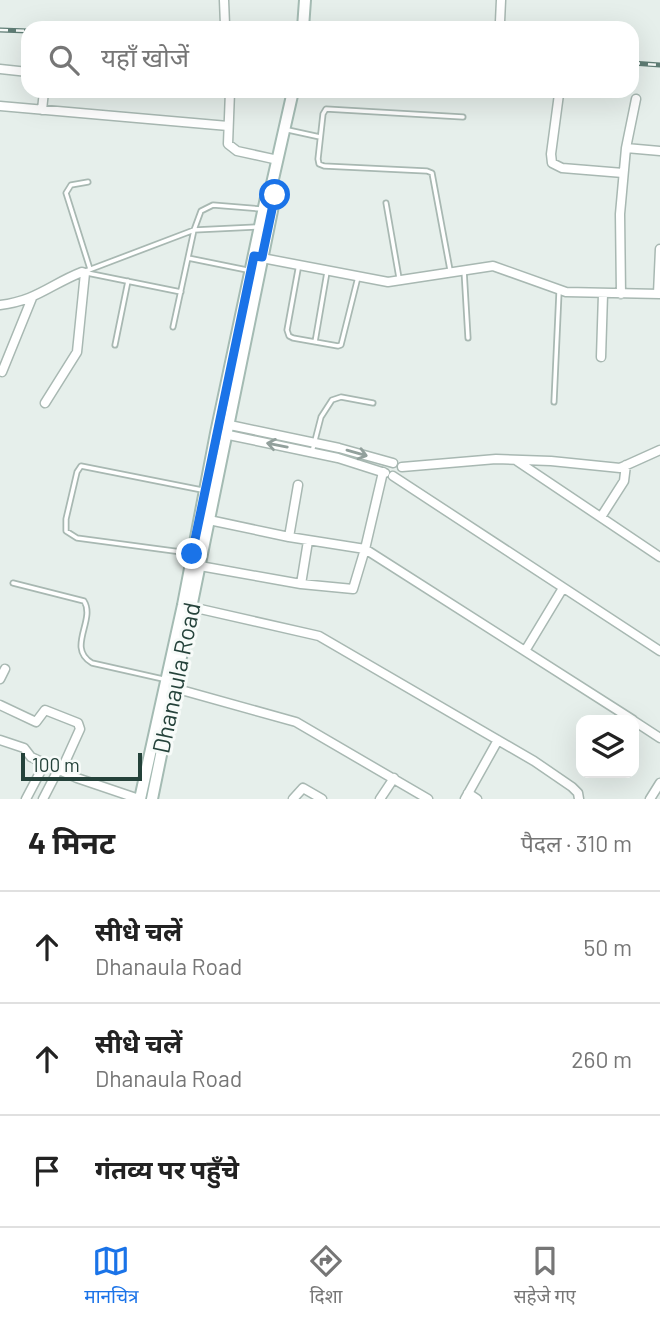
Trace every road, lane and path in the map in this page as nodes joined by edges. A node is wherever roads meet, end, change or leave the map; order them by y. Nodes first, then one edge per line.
1 (224, 0) edge
2 (305, 0) edge
3 (501, 0) edge
4 (225, 21) edge
5 (304, 21) edge
6 (500, 21) edge
7 (0, 69) edge
8 (21, 71) edge
9 (43, 98) edge
10 (230, 98) edge
11 (292, 98) edge
12 (558, 98) edge
13 (636, 99) dead end
14 (0, 106) edge
15 (42, 110) junction
16 (463, 117) dead end
17 (228, 126) junction
18 (285, 130) junction
19 (320, 137) junction
20 (626, 148) junction
21 (660, 151) edge
22 (278, 160) junction
23 (623, 173) junction
24 (88, 182) dead end
25 (271, 188) junction
26 (386, 203) dead end
27 (264, 210) junction
28 (260, 227) junction
29 (194, 230) junction
30 (660, 248) edge
31 (258, 257) junction
32 (188, 258) junction
33 (299, 264) junction
34 (328, 270) junction
35 (464, 270) junction
36 (251, 271) junction
37 (86, 272) junction
38 (450, 272) junction
39 (358, 277) junction
40 (400, 280) junction
41 (128, 281) junction
42 (559, 290) junction
43 (181, 292) junction
44 (603, 294) junction
45 (621, 294) junction
46 (659, 294) edge
47 (32, 298) junction
48 (0, 305) edge
49 (173, 327) dead end
50 (468, 338) dead end
51 (315, 342) junction
52 (115, 345) dead end
53 (601, 357) dead end
54 (2, 372) edge
55 (554, 402) dead end
56 (45, 403) dead end
57 (373, 403) dead end
58 (222, 428) junction
59 (315, 442) junction
60 (660, 450) edge
61 (313, 452) junction
62 (516, 460) junction
63 (397, 465) junction
64 (626, 465) junction
65 (389, 474) junction
66 (298, 485) dead end
67 (204, 490) junction
68 (601, 517) junction
69 (209, 520) junction
70 (289, 537) junction
71 (308, 541) junction
72 (365, 549) junction
73 (660, 557) edge
74 (198, 559) junction
75 (13, 583) dead end
76 (301, 584) junction
77 (562, 588) junction
78 (187, 606) junction
79 (660, 650) edge
80 (525, 651) junction
81 (5, 669) dead end
82 (0, 679) edge
83 (165, 679) junction
84 (174, 688) junction
85 (0, 705) edge
86 (624, 715) edge
87 (639, 725) edge
88 (660, 737) edge
89 (0, 740) edge
90 (498, 740) junction
91 (45, 764) junction
92 (60, 771) junction
93 (394, 778) junction
94 (660, 783) edge
95 (467, 796) edge
96 (26, 799) edge
97 (43, 799) edge
98 (139, 799) edge
99 (152, 799) edge
100 (293, 799) edge
101 (322, 799) edge
102 (380, 799) edge
103 (428, 799) edge
104 (477, 799) edge
105 (579, 799) edge
106 (650, 799) edge

1 - 4 street
2 - 5 street
3 - 6 street
7 - 8 street
9 - 15 street
10 - 17 street
11 - 18 street, Dhanaula Road
12 - 23 street
13 - 20 street
14 - 15 street
15 - 17 street
16 - 19 lane
17 - 22 street
18 - 19 lane
18 - 22 street, Dhanaula Road
19 - 38 lane
20 - 21 street
20 - 23 street
22 - 25 street, Dhanaula Road
23 - 45 street
24 - 37 lane
25 - 27 street, Dhanaula Road
25 - 31 street, Dhanaula Road
26 - 40 lane
27 - 28 street, Dhanaula Road
27 - 29 lane
28 - 29 lane
28 - 31 street, Dhanaula Road
29 - 32 lane
29 - 37 lane
30 - 46 street
31 - 33 street
31 - 36 street, Dhanaula Road
31 - 58 street, Dhanaula Road
32 - 36 lane
32 - 43 lane
33 - 34 street
33 - 51 lane
34 - 39 street
34 - 51 lane
35 - 38 street
35 - 42 street
35 - 50 lane
36 - 58 street, Dhanaula Road
37 - 41 lane
37 - 47 street
37 - 56 street
38 - 40 street
39 - 40 street
39 - 51 lane
41 - 43 lane
41 - 52 lane
42 - 44 street
42 - 55 lane
43 - 49 lane
44 - 45 street
44 - 53 street
45 - 46 street
47 - 48 street
47 - 54 street
57 - 59 lane
58 - 59 street
61 -> 58 street
58 - 67 street, Dhanaula Road
58 - 69 street, Dhanaula Road
59 - 61 lane
59 -> 63 street
60 - 64 street
61 - 65 street
62 - 63 street
62 - 64 street
62 - 68 street
63 - 65 street
64 - 68 street
65 - 72 street
65 - 77 street
66 - 70 street
67 - 74 street, Dhanaula Road
67 - 74 lane
68 - 73 street
69 - 70 street
69 - 74 street, Dhanaula Road
70 - 71 street
71 - 72 street
71 - 76 street
72 - 76 street
72 - 80 street
74 - 76 street
74 - 78 street, Dhanaula Road
75 - 83 lane
77 - 79 street
77 - 80 street
78 - 83 street, Dhanaula Road
78 - 84 street, Dhanaula Road
78 - 90 street
80 - 86 street
81 - 82 street
83 - 98 street, Dhanaula Road
84 - 93 street
84 - 99 street, Dhanaula Road
85 - 92 street
87 - 88 street
89 - 91 street
90 - 95 street
90 - 105 street
91 - 92 street
91 - 96 street
92 - 97 street
92 - 98 street
93 - 102 street
93 - 103 street
94 - 106 street
95 - 104 street
100 - 101 street

